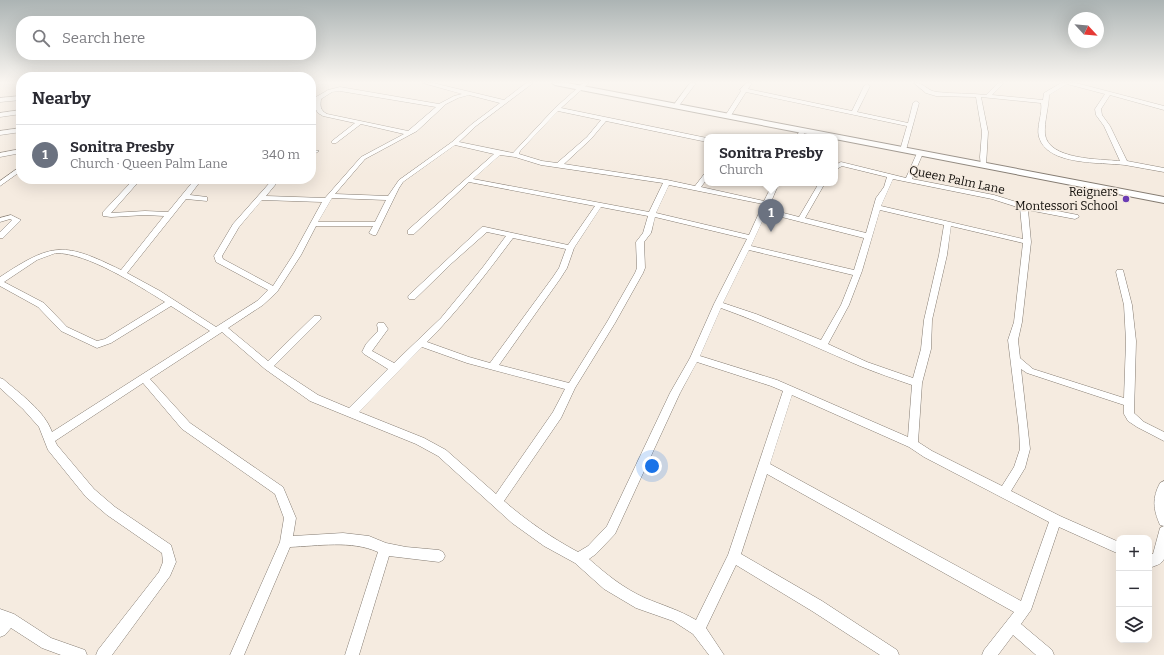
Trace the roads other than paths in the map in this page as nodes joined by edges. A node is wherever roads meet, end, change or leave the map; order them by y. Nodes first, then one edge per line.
1 (10, 114) edge
2 (320, 114) edge
3 (431, 114) edge
4 (490, 114) edge
5 (553, 114) edge
6 (579, 114) edge
7 (715, 114) edge
8 (857, 114) edge
9 (913, 114) edge
10 (982, 114) edge
11 (1045, 114) edge
12 (1099, 114) edge
13 (0, 115) edge
14 (728, 116) joint
15 (605, 119) junction
16 (359, 123) junction
17 (910, 125) junction
18 (16, 131) edge
19 (0, 133) edge
20 (409, 133) junction
21 (801, 133) edge
22 (704, 139) edge
23 (838, 139) edge
24 (334, 142) dead end
25 (454, 143) junction
26 (903, 150) junction
27 (16, 152) edge
28 (499, 153) junction
29 (920, 153) junction
30 (0, 155) edge
31 (516, 155) junction
32 (1124, 163) junction
33 (559, 165) junction
34 (838, 166) edge
35 (983, 166) junction
36 (1164, 170) edge
37 (16, 172) edge
38 (890, 177) junction
39 (704, 178) edge
40 (470, 180) junction
41 (908, 181) junction
42 (1, 182) edge
43 (666, 182) junction
44 (133, 184) edge
45 (195, 184) edge
46 (272, 184) edge
47 (775, 186) edge
48 (820, 186) edge
49 (697, 188) junction
50 (183, 197) junction
51 (259, 198) junction
52 (328, 198) junction
53 (390, 198) junction
54 (204, 199) dead end
55 (1164, 200) edge
56 (599, 205) junction
57 (765, 207) junction
58 (878, 207) junction
59 (1024, 207) junction
60 (168, 214) junction
61 (652, 214) junction
62 (1075, 217) dead end
63 (801, 219) junction
64 (0, 220) edge
65 (948, 223) junction
66 (314, 224) junction
67 (377, 224) junction
68 (411, 232) dead end
69 (373, 233) dead end
70 (0, 236) edge
71 (511, 236) junction
72 (867, 236) junction
73 (749, 242) junction
74 (1027, 242) junction
75 (570, 248) junction
76 (1120, 272) dead end
77 (123, 273) junction
78 (857, 273) junction
79 (0, 282) edge
80 (274, 290) junction
81 (412, 297) dead end
82 (171, 302) junction
83 (718, 304) junction
84 (317, 318) dead end
85 (381, 325) dead end
86 (219, 329) junction
87 (421, 343) junction
88 (823, 345) junction
89 (695, 358) junction
90 (1015, 359) junction
91 (268, 367) junction
92 (492, 367) junction
93 (395, 368) junction
94 (1030, 371) junction
95 (1017, 376) junction
96 (144, 378) junction
97 (0, 382) edge
98 (918, 383) junction
99 (571, 387) junction
100 (789, 389) junction
101 (4, 392) edge
102 (1129, 403) junction
103 (351, 413) junction
104 (1164, 436) edge
105 (50, 439) junction
106 (913, 444) junction
107 (763, 466) junction
108 (1164, 486) edge
109 (1004, 493) junction
110 (497, 502) junction
111 (1161, 508) edge
112 (1056, 520) junction
113 (1164, 521) edge
114 (1164, 532) edge
115 (286, 542) junction
116 (1116, 547) edge
117 (385, 549) junction
118 (438, 556) dead end
119 (734, 558) junction
120 (579, 559) junction
121 (1152, 561) edge
122 (1024, 610) junction
123 (4, 618) edge
124 (1012, 625) junction
125 (698, 629) junction
126 (0, 630) edge
127 (80, 655) edge
128 (103, 655) edge
129 (237, 655) edge
130 (352, 655) edge
131 (717, 655) edge
132 (892, 655) edge
133 (989, 655) edge
134 (1047, 655) edge

1 - 13 street
2 - 16 street
3 - 20 street
4 - 25 street
5 - 31 street
6 - 15 street
7 - 14 street
8 - 17 street
9 - 17 street
10 - 35 street
11 - 32 street
12 - 32 street
14 - 21 street
15 - 22 street
15 - 33 street
16 - 20 street
16 - 24 street
17 - 26 street
18 - 19 street
20 - 52 street
23 - 26 street
25 - 28 street
25 - 53 street
26 - 29 street
27 - 30 street
28 - 31 street
28 - 40 street
29 - 35 street
29 - 41 street
31 - 33 street
32 - 36 street
33 - 43 street
34 - 38 street, Queen Palm Lane
35 - 55 street
37 - 42 street
38 - 41 street, Queen Palm Lane
38 - 58 street
39 - 49 street
40 - 56 street
40 - 68 street
41 - 59 street, Queen Palm Lane
43 - 49 street
43 - 61 street
44 - 60 street
45 - 50 street
46 - 51 street
47 - 57 street
48 - 63 street
49 - 57 street
50 - 54 street
50 - 60 street
51 - 52 street
51 - 80 street
52 - 53 street
52 - 66 street
53 - 67 street
56 - 61 street
56 - 75 street
57 - 63 street
57 - 73 street
58 - 65 street
58 - 72 street
59 - 62 street, Queen Palm Lane
59 - 74 street
60 - 77 street
61 - 73 street
61 - 99 street
63 - 72 street
64 - 70 street
65 - 74 street
65 - 98 street
66 - 67 street
66 - 80 street
67 - 69 street
71 - 75 street
71 - 81 street
71 - 87 street
72 - 78 street
73 - 78 street
73 - 83 street
74 - 90 street
75 - 92 street
76 - 102 street
77 - 79 street
77 - 82 street
78 - 88 street
79 - 82 street
80 - 86 street
82 - 86 street
83 - 88 street
83 - 89 street
84 - 91 street
85 - 93 street
86 - 91 street
86 - 96 street
87 - 92 street
87 - 93 street
88 - 98 street
89 - 100 street
89 - 120 street
90 - 94 street
90 - 95 street
91 - 103 street
92 - 99 street
93 - 103 street
94 - 95 street
94 - 102 street
95 - 109 street
96 - 105 street
96 - 115 street
97 - 101 street
98 - 106 street
99 - 110 street
100 - 106 street
100 - 107 street
101 - 105 street
102 - 104 street
103 - 110 street
105 - 128 street
106 - 109 street
107 - 119 street
107 - 122 street
108 - 111 street
109 - 112 street
110 - 120 street
111 - 113 street
112 - 116 street
112 - 122 street
114 - 121 street
115 - 117 street
115 - 129 street
117 - 118 street
117 - 130 street
119 - 125 street
119 - 132 street
120 - 125 street
122 - 124 street
123 - 126 street
123 - 127 street
124 - 133 street
124 - 134 street
125 - 131 street

